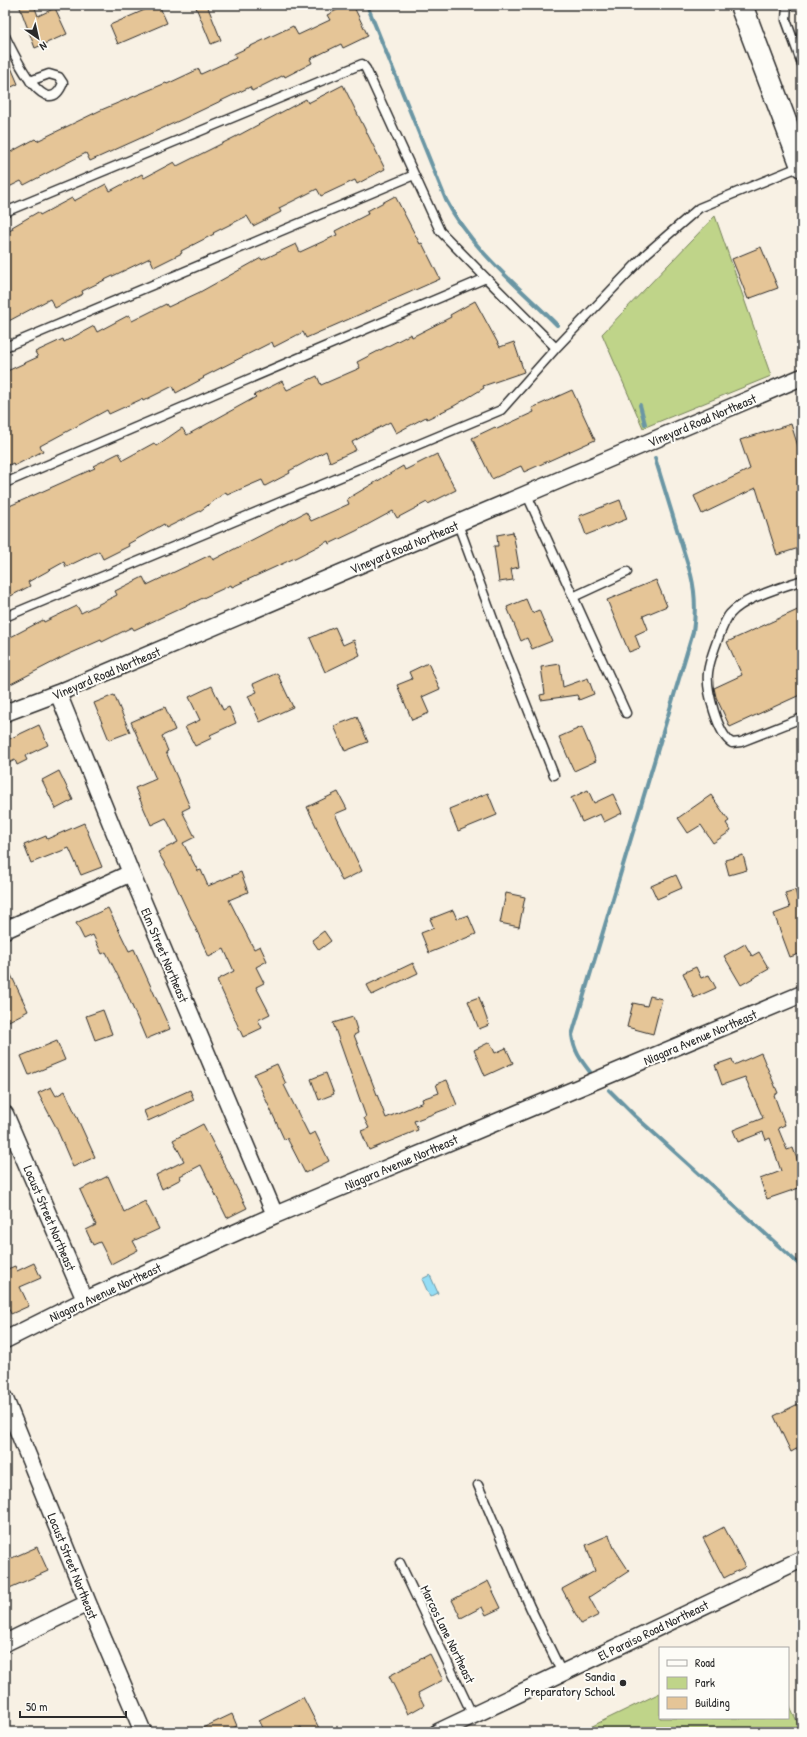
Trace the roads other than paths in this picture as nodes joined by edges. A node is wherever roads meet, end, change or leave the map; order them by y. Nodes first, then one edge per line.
1 (742, 5) edge
2 (787, 5) edge
3 (5, 36) edge
4 (802, 64) edge
5 (30, 81) dead end
6 (802, 166) edge
7 (414, 175) junction
8 (5, 212) edge
9 (486, 278) junction
10 (5, 347) edge
11 (556, 348) junction
12 (802, 377) edge
13 (5, 483) edge
14 (527, 495) junction
15 (458, 524) junction
16 (627, 572) dead end
17 (802, 580) edge
18 (573, 597) junction
19 (5, 617) edge
20 (58, 693) junction
21 (5, 713) edge
22 (626, 713) dead end
23 (802, 718) edge
24 (554, 775) dead end
25 (131, 873) junction
26 (5, 930) edge
27 (802, 994) edge
28 (5, 1114) edge
29 (274, 1215) junction
30 (85, 1300) junction
31 (5, 1340) edge
32 (5, 1399) edge
33 (478, 1485) dead end
34 (802, 1558) edge
35 (400, 1563) dead end
36 (88, 1603) junction
37 (5, 1643) edge
38 (562, 1673) junction
39 (473, 1716) junction
40 (143, 1732) edge
41 (438, 1732) edge

1 - 6 street
2 - 4 lane
3 - 5 lane
6 - 11 lane
7 - 8 lane
7 - 9 lane
7 - 10 lane
9 - 11 lane
9 - 13 lane
11 - 19 lane
12 - 14 street, Vineyard Road Northeast
14 - 15 street, Vineyard Road Northeast
14 - 18 lane
15 - 20 street, Vineyard Road Northeast
15 - 24 lane
16 - 18 lane
17 - 23 lane
18 - 22 lane
20 - 21 street, Vineyard Road Northeast
20 - 25 street, Elm Street Northeast
25 - 26 street
25 - 29 street, Elm Street Northeast
27 - 29 street, Niagara Avenue Northeast
28 - 30 street, Locust Street Northeast
29 - 30 street, Niagara Avenue Northeast
30 - 31 street, Niagara Avenue Northeast
32 - 36 street, Locust Street Northeast
33 - 38 lane
34 - 38 street, El Paraiso Road Northeast
35 - 39 lane, Marcos Lane Northeast
36 - 37 street
36 - 40 street, Locust Street Northeast
38 - 39 street, El Paraiso Road Northeast
39 - 41 street, El Paraiso Road Northeast

